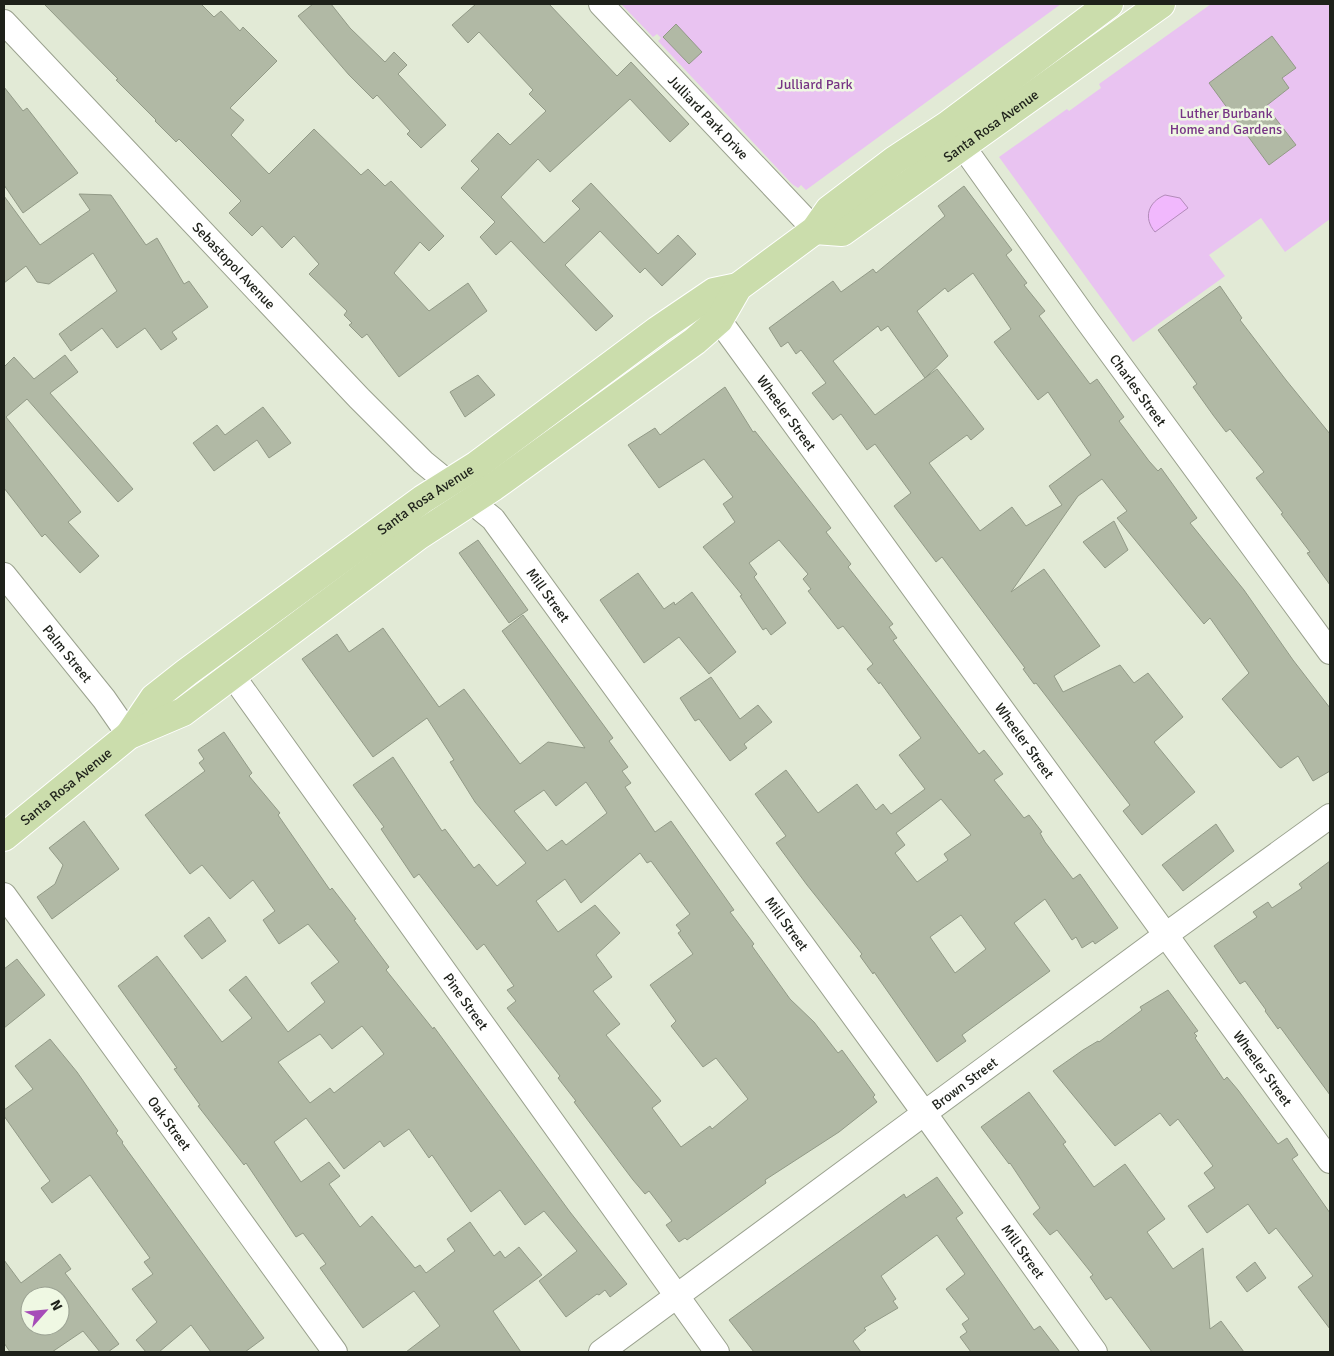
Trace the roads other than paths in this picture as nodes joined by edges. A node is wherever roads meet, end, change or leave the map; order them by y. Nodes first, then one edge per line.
1 (601, 4) edge
2 (1108, 4) edge
3 (1161, 4) edge
4 (4, 22) edge
5 (955, 135) junction
6 (815, 230) junction
7 (738, 287) junction
8 (718, 320) junction
9 (449, 482) junction
10 (472, 501) junction
11 (4, 575) edge
12 (215, 651) junction
13 (1330, 652) edge
14 (231, 674) junction
15 (129, 735) junction
16 (1330, 816) edge
17 (4, 837) edge
18 (4, 895) edge
19 (1167, 934) junction
20 (925, 1114) junction
21 (1330, 1161) edge
22 (677, 1298) junction
23 (335, 1352) edge
24 (601, 1352) edge
25 (717, 1352) edge
26 (1095, 1352) edge

1 - 6 street, Julliard Park Drive
2 - 5 main road, Santa Rosa Avenue
3 - 5 main road, Santa Rosa Avenue
4 - 9 street, Sebastopol Avenue
5 - 6 main road, Santa Rosa Avenue
5 - 13 street, Charles Street
6 - 7 main road, Santa Rosa Avenue
7 - 8 main road, Santa Rosa Avenue
7 - 9 main road, Santa Rosa Avenue
8 - 10 main road, Santa Rosa Avenue
8 - 19 street, Wheeler Street
9 - 10 street, Sebastopol Avenue
9 - 12 main road, Santa Rosa Avenue
10 - 14 main road, Santa Rosa Avenue
10 - 20 street, Mill Street
11 - 15 street, Palm Street
12 - 14 street, Pine Street
12 - 15 main road, Santa Rosa Avenue
14 - 15 main road, Santa Rosa Avenue
14 - 22 street, Pine Street
15 - 17 main road, Santa Rosa Avenue
16 - 19 street, Brown Street
18 - 23 street, Oak Street
19 - 20 street, Brown Street
19 - 21 street, Wheeler Street
20 - 22 street, Brown Street
20 - 26 street, Mill Street
22 - 24 street, Brown Street
22 - 25 street, Pine Street

